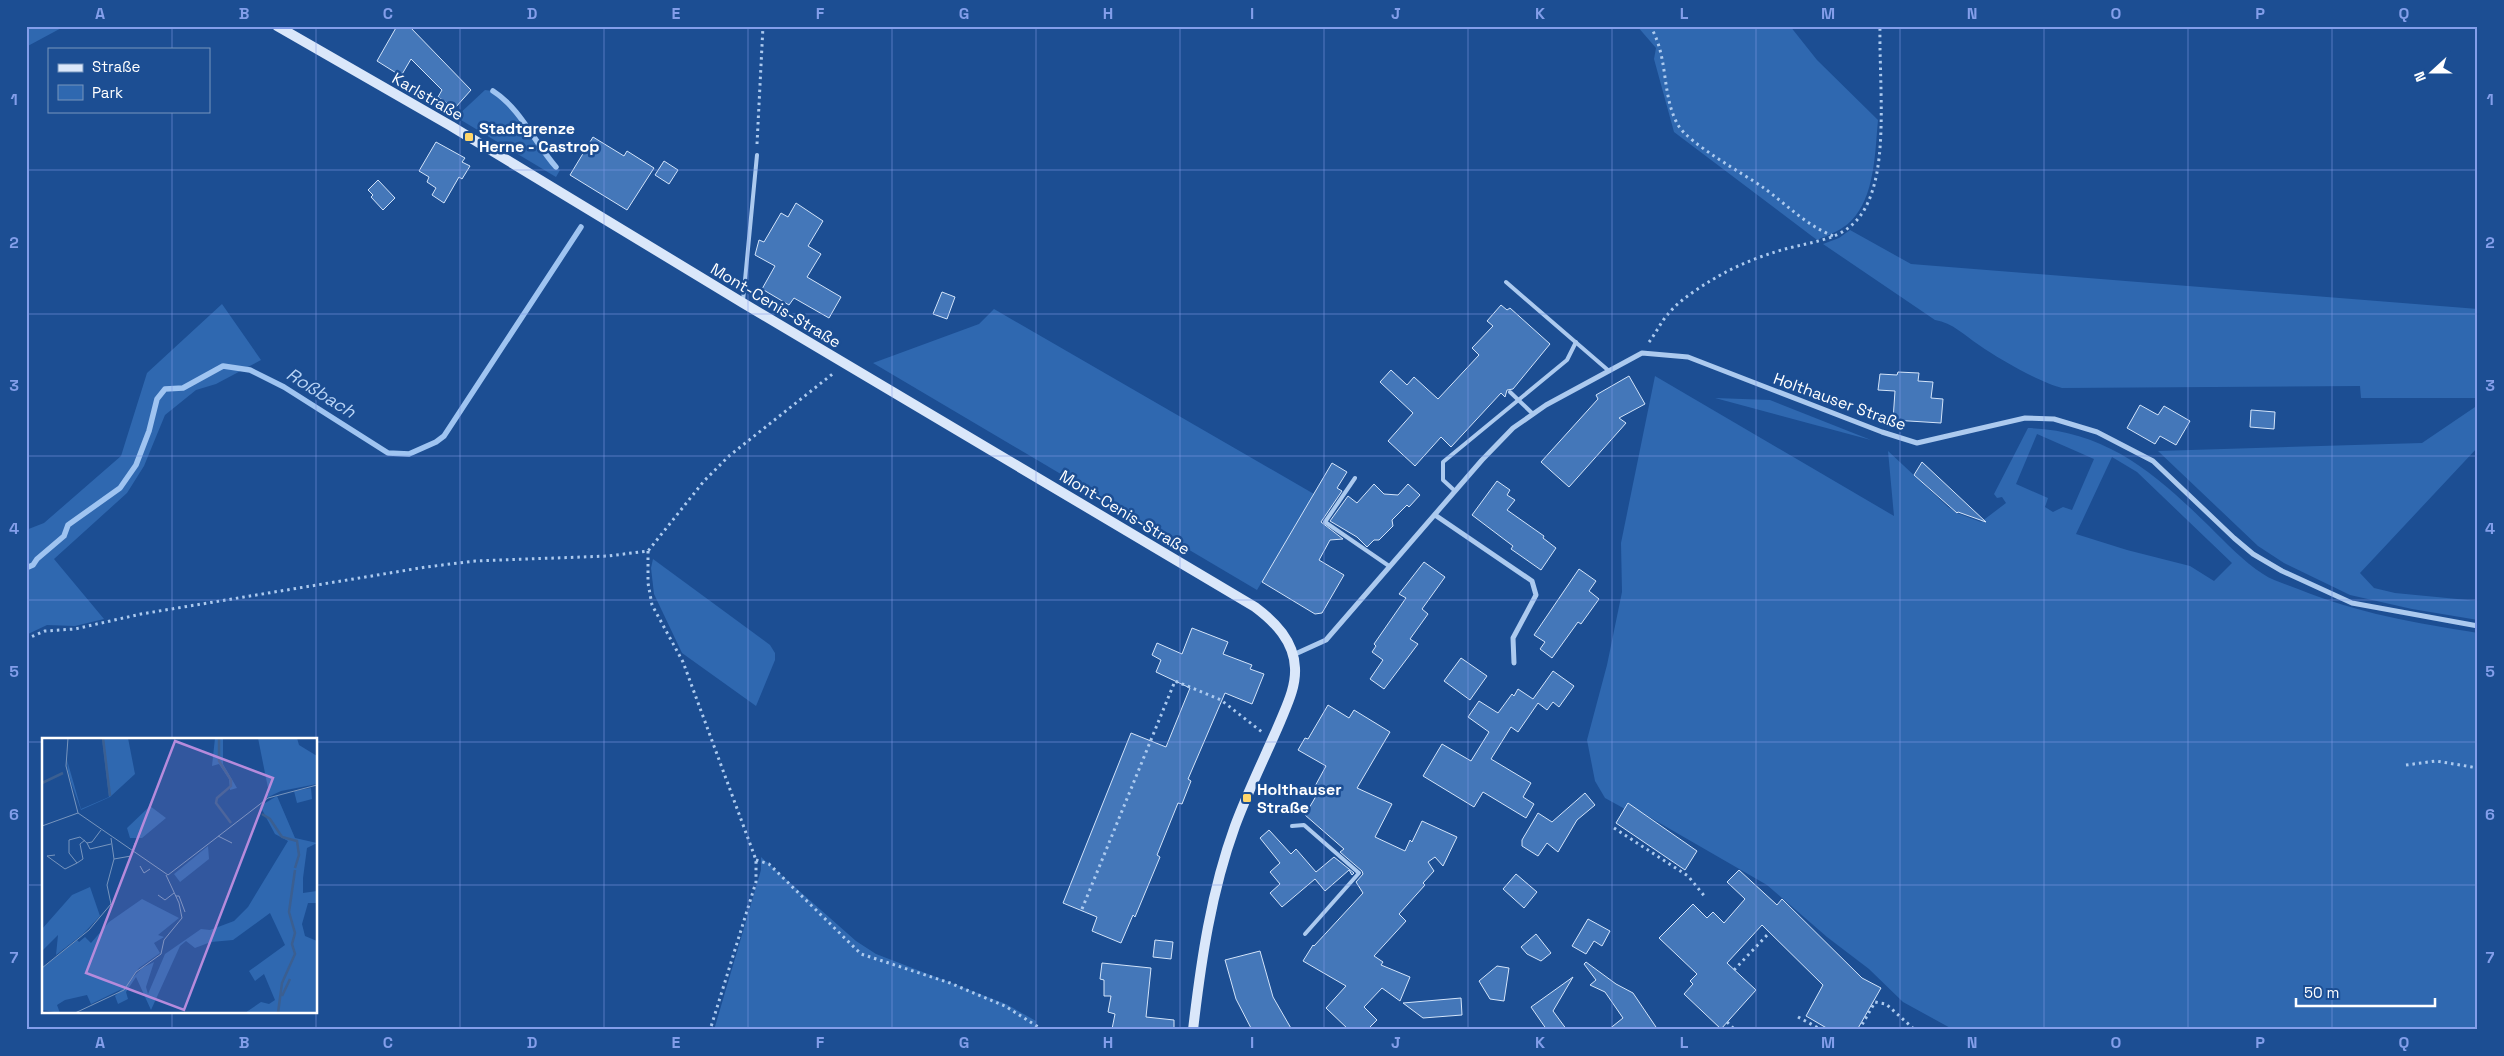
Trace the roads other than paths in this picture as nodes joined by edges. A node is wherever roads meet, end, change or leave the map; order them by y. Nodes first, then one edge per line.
1 (277, 26) edge
2 (757, 155) road end
3 (589, 210) joint
4 (1506, 282) dead end
5 (743, 303) junction
6 (1576, 342) junction
7 (1609, 371) junction
8 (1510, 392) dead end
9 (1518, 400) junction
10 (1533, 414) junction
11 (1355, 478) dead end
12 (1456, 491) junction
13 (1435, 515) junction
14 (1389, 566) junction
15 (2478, 626) edge
16 (1293, 655) junction
17 (1514, 664) dead end
18 (1292, 826) dead end
19 (1305, 934) dead end
20 (1193, 1030) edge

1 - 3 main road, Karlstraße
2 - 5 lane
3 - 5 main road, Mont-Cenis-Straße
4 - 6 lane
5 - 16 main road, Mont-Cenis-Straße
6 - 7 lane
6 - 9 lane
7 - 10 street
7 - 15 street, Holthauser Straße
8 - 9 lane
9 - 10 lane
9 - 12 lane
10 - 12 street
11 - 14 lane
12 - 13 street
13 - 14 street
13 - 17 street
14 - 16 street
16 - 20 main road, Mont-Cenis-Straße
18 - 19 lane

